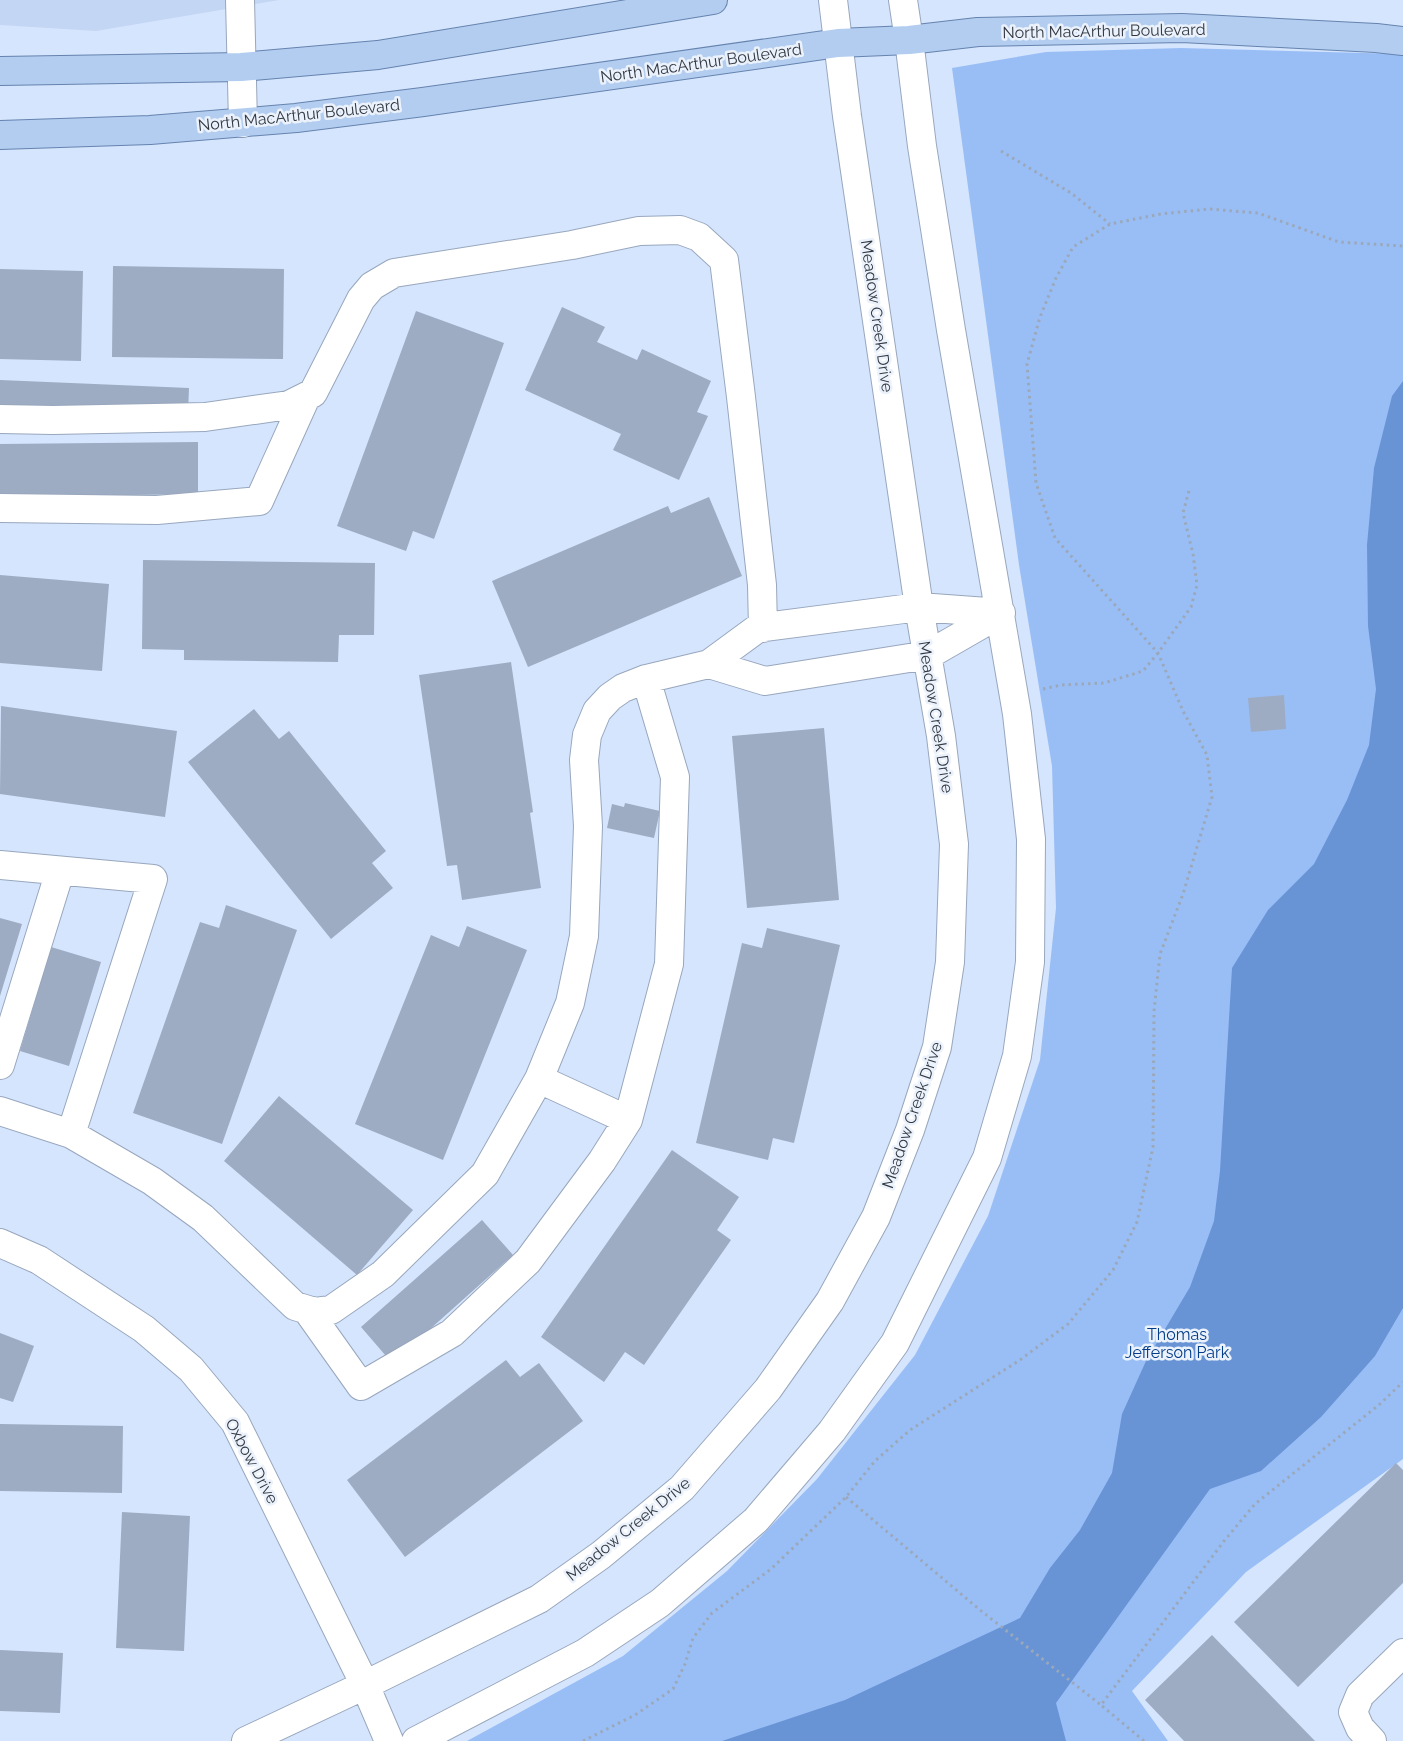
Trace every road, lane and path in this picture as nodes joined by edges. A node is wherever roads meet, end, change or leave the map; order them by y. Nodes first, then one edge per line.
1 (240, 0) edge
2 (713, 0) edge
3 (833, 0) edge
4 (903, 0) edge
5 (910, 40) junction
6 (1403, 41) edge
7 (838, 43) junction
8 (241, 67) junction
9 (0, 70) edge
10 (243, 123) junction
11 (0, 135) edge
12 (1001, 151) dead end
13 (1110, 224) dead end
14 (306, 396) junction
15 (0, 419) edge
16 (1190, 486) dead end
17 (0, 508) edge
18 (919, 606) junction
19 (1000, 613) junction
20 (764, 628) junction
21 (928, 655) junction
22 (709, 664) junction
23 (646, 678) junction
24 (1013, 694) junction
25 (0, 865) edge
26 (60, 871) junction
27 (0, 1066) edge
28 (539, 1079) junction
29 (0, 1111) edge
30 (628, 1120) junction
31 (71, 1134) junction
32 (0, 1243) edge
33 (307, 1310) junction
34 (1403, 1382) edge
35 (846, 1497) dead end
36 (1403, 1653) edge
37 (365, 1685) junction
38 (1101, 1705) junction
39 (246, 1741) edge
40 (389, 1741) edge
41 (416, 1741) edge
42 (1144, 1741) edge
43 (1372, 1741) edge

1 - 8 street
2 - 8 main road
3 - 7 street, Meadow Creek Drive
4 - 5 street
5 - 6 main road, North MacArthur Boulevard
5 - 7 main road, North MacArthur Boulevard
5 - 19 street
7 - 10 main road, North MacArthur Boulevard
7 - 18 street, Meadow Creek Drive
8 - 9 main road
8 - 10 street
10 - 11 main road, North MacArthur Boulevard
12 - 13 path
14 - 15 street
14 - 17 street
14 - 20 street
16 - 24 path
18 - 19 street
18 - 20 street
18 - 21 street, Meadow Creek Drive
19 - 21 street
19 - 24 street
20 - 22 street
21 - 22 street
21 - 37 street, Meadow Creek Drive
22 - 23 street
23 - 28 street
23 - 30 street
24 - 41 street
25 - 26 street
26 - 27 street
26 - 31 street
28 - 30 street
28 - 33 street
29 - 31 street
30 - 33 street
31 - 33 street
32 - 37 street, Oxbow Drive
34 - 38 path
35 - 38 path
36 - 43 street
37 - 39 street, Meadow Creek Drive
37 - 40 street, Oxbow Drive
38 - 42 path

